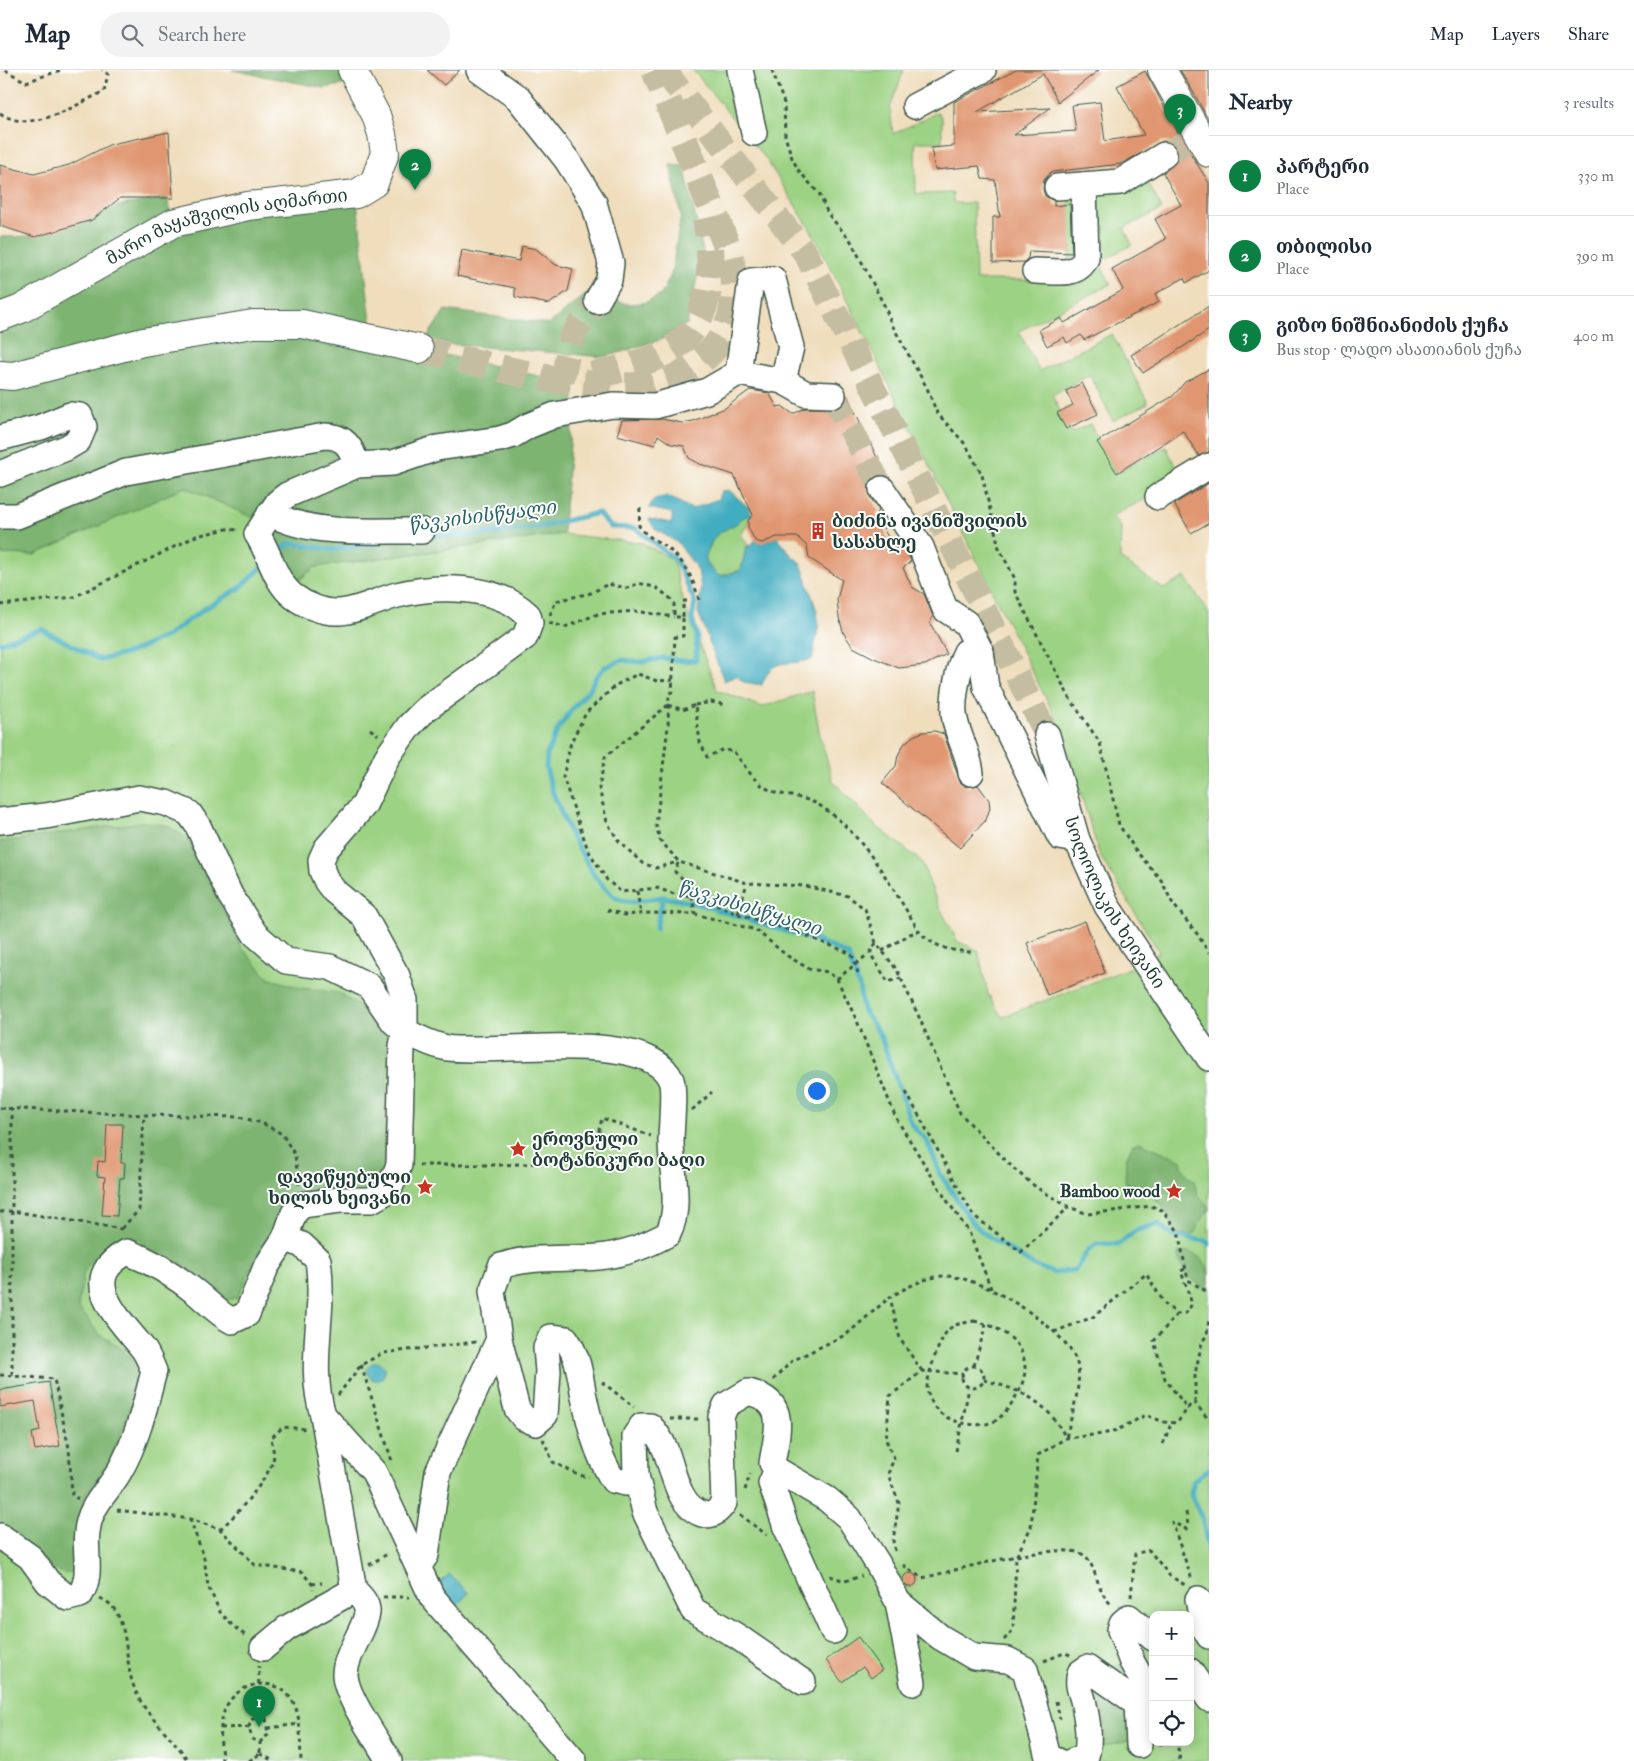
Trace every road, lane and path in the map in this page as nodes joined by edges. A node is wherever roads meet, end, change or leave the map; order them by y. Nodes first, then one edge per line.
1 (5, 70) edge
2 (61, 70) edge
3 (102, 70) edge
4 (352, 70) edge
5 (479, 70) edge
6 (740, 70) edge
7 (772, 70) edge
8 (983, 70) edge
9 (1162, 70) edge
10 (915, 106) dead end
11 (0, 113) edge
12 (754, 133) dead end
13 (1189, 147) edge
14 (1084, 185) junction
15 (1057, 186) dead end
16 (1035, 271) dead end
17 (597, 301) tunnel mouth
18 (0, 317) edge
19 (418, 348) tunnel mouth
20 (738, 373) junction
21 (0, 375) edge
22 (783, 381) junction
23 (833, 395) dead end
24 (0, 438) edge
25 (357, 465) junction
26 (1209, 466) edge
27 (0, 474) edge
28 (882, 489) tunnel mouth
29 (1158, 497) dead end
30 (640, 508) dead end
31 (270, 513) junction
32 (0, 516) edge
33 (422, 531) dead end
34 (260, 538) junction
35 (699, 600) dead end
36 (688, 601) dead end
37 (0, 605) edge
38 (674, 616) junction
39 (683, 617) junction
40 (981, 652) junction
41 (673, 678) junction
42 (668, 705) junction
43 (695, 705) junction
44 (726, 705) dead end
45 (1046, 735) tunnel mouth
46 (971, 773) dead end
47 (0, 821) edge
48 (1077, 840) junction
49 (679, 862) junction
50 (747, 883) junction
51 (637, 891) junction
52 (694, 896) junction
53 (607, 910) dead end
54 (641, 914) junction
55 (695, 914) junction
56 (738, 914) junction
57 (918, 931) junction
58 (876, 943) junction
59 (882, 951) junction
60 (973, 952) dead end
61 (1209, 953) edge
62 (869, 954) junction
63 (858, 973) dead end
64 (837, 978) junction
65 (901, 978) junction
66 (405, 1030) junction
67 (1209, 1058) edge
68 (906, 1092) dead end
69 (0, 1108) edge
70 (12, 1109) junction
71 (144, 1115) junction
72 (656, 1138) dead end
73 (399, 1165) junction
74 (302, 1205) junction
75 (1069, 1206) junction
76 (12, 1211) junction
77 (0, 1212) edge
78 (285, 1238) junction
79 (124, 1240) junction
80 (1185, 1269) junction
81 (992, 1291) junction
82 (1209, 1294) edge
83 (890, 1297) junction
84 (1177, 1314) junction
85 (1209, 1318) edge
86 (986, 1324) junction
87 (1054, 1332) junction
88 (499, 1339) junction
89 (579, 1364) junction
90 (361, 1365) junction
91 (974, 1366) junction
92 (930, 1370) junction
93 (922, 1371) junction
94 (962, 1374) junction
95 (0, 1375) edge
96 (12, 1375) junction
97 (984, 1380) junction
98 (970, 1388) junction
99 (1019, 1390) junction
100 (758, 1394) junction
101 (1195, 1403) junction
102 (1188, 1409) junction
103 (637, 1410) dead end
104 (323, 1415) junction
105 (663, 1417) dead end
106 (721, 1417) junction
107 (1209, 1420) edge
108 (961, 1422) junction
109 (536, 1423) junction
110 (1171, 1424) junction
111 (1066, 1438) junction
112 (1163, 1444) dead end
113 (956, 1451) dead end
114 (394, 1466) dead end
115 (777, 1470) junction
116 (636, 1475) junction
117 (595, 1478) dead end
118 (93, 1507) junction
119 (1186, 1512) dead end
120 (190, 1519) junction
121 (220, 1528) junction
122 (0, 1536) edge
123 (406, 1542) junction
124 (1016, 1557) junction
125 (892, 1562) junction
126 (419, 1565) junction
127 (805, 1568) junction
128 (1133, 1578) dead end
129 (322, 1583) dead end
130 (312, 1584) junction
131 (86, 1586) junction
132 (1192, 1588) junction
133 (357, 1589) junction
134 (432, 1598) junction
135 (898, 1602) junction
136 (317, 1610) junction
137 (1129, 1618) junction
138 (834, 1631) dead end
139 (1149, 1635) edge
140 (1209, 1636) edge
141 (264, 1648) junction
142 (1074, 1656) dead end
143 (989, 1658) junction
144 (1025, 1669) junction
145 (1194, 1677) edge
146 (803, 1682) dead end
147 (913, 1683) dead end
148 (258, 1684) junction
149 (1209, 1699) edge
150 (1137, 1703) junction
151 (258, 1716) junction
152 (300, 1724) junction
153 (249, 1727) junction
154 (221, 1728) junction
155 (268, 1728) junction
156 (260, 1742) junction
157 (1139, 1745) joint
158 (260, 1754) junction
159 (188, 1761) edge
160 (222, 1761) edge
161 (250, 1761) edge
162 (274, 1761) edge
163 (301, 1761) edge
164 (389, 1761) edge
165 (574, 1761) edge
166 (1058, 1761) edge
167 (1073, 1761) edge
168 (1180, 1761) edge

1 - 2 path
3 - 11 path
4 - 18 main road, მარო მაყაშვილის აღმართი
5 - 17 street
6 - 12 street
7 - 61 path
8 - 10 street
9 - 13 main road
13 - 14 street
14 - 15 street
14 - 16 street
19 - 21 main road
20 - 22 street
20 - 22 street
20 - 25 street
22 - 23 street
24 - 27 street
25 - 31 street
25 - 32 street
26 - 29 street
28 - 40 street
30 - 35 path
31 - 33 street
31 - 34 street
34 - 37 path
34 - 66 street
36 - 39 path
38 - 38 path
38 - 39 path
39 - 41 path
40 - 46 street
40 - 48 street
41 - 42 path
41 - 51 path
42 - 43 path
42 - 49 path
42 - 49 path
43 - 44 path
43 - 57 path
45 - 48 street, სოლოლაკის ხეივანი
47 - 66 street
48 - 67 street, სოლოლაკის ხეივანი
49 - 50 path
49 - 52 path
50 - 56 path
50 - 58 path
51 - 52 path
51 - 54 path
52 - 55 path
52 - 56 path
53 - 54 path
54 - 55 path
55 - 64 path
56 - 63 path
57 - 59 path
57 - 60 path
58 - 59 path
58 - 62 path
59 - 65 path
62 - 64 path, bridge
62 - 65 path
64 - 81 path
65 - 75 path
66 - 73 street
66 - 88 street
68 - 75 path
69 - 70 path
70 - 71 path
70 - 76 path
71 - 74 path
71 - 79 path
72 - 73 path
73 - 74 street
74 - 78 street
75 - 80 path
76 - 77 path
76 - 79 path
76 - 96 path
78 - 79 street
78 - 104 street
79 - 118 street
80 - 82 path
80 - 84 path
81 - 83 path
81 - 87 path
83 - 93 path
83 - 100 path
84 - 87 path
84 - 102 path
85 - 101 path
86 - 91 path
86 - 92 path
86 - 99 path
87 - 111 path
88 - 90 path
88 - 109 street
88 - 126 street
89 - 103 path
89 - 109 street
89 - 116 street
90 - 104 path
90 - 114 path
91 - 94 path
91 - 97 path
92 - 93 path
92 - 94 path
92 - 108 path
93 - 125 path
94 - 98 path
95 - 96 path
96 - 118 path
97 - 98 path
97 - 99 path
98 - 108 path
99 - 108 path
99 - 111 path
100 - 106 street
100 - 115 street
101 - 102 path
101 - 107 path
102 - 110 path
104 - 121 path
104 - 123 street
104 - 133 street
105 - 106 path
106 - 116 street
108 - 113 path
109 - 117 path
110 - 111 path
110 - 112 path
111 - 124 path
115 - 125 street
115 - 127 street
116 - 146 street
118 - 120 path
118 - 131 street
119 - 132 path
120 - 121 path
120 - 141 path
121 - 130 path
122 - 131 street
123 - 126 street
123 - 133 path
124 - 125 path
124 - 137 path
124 - 143 path
125 - 127 path
125 - 135 street
126 - 134 street
127 - 138 street
128 - 132 path
129 - 130 path
130 - 136 path
131 - 159 path
132 - 140 street
133 - 134 path
133 - 136 street
133 - 164 street
134 - 165 street
135 - 143 street
135 - 147 street
136 - 141 street
137 - 139 street
137 - 150 street
141 - 148 path
142 - 144 path
143 - 144 street
144 - 166 street
145 - 149 street
148 - 151 path
148 - 152 path
148 - 154 path
150 - 157 street
150 - 167 street
151 - 153 path
151 - 155 path
152 - 155 path
152 - 163 path
153 - 154 path
153 - 156 path
154 - 160 path
155 - 156 path
156 - 158 path
157 - 168 path
158 - 161 path
158 - 162 path

